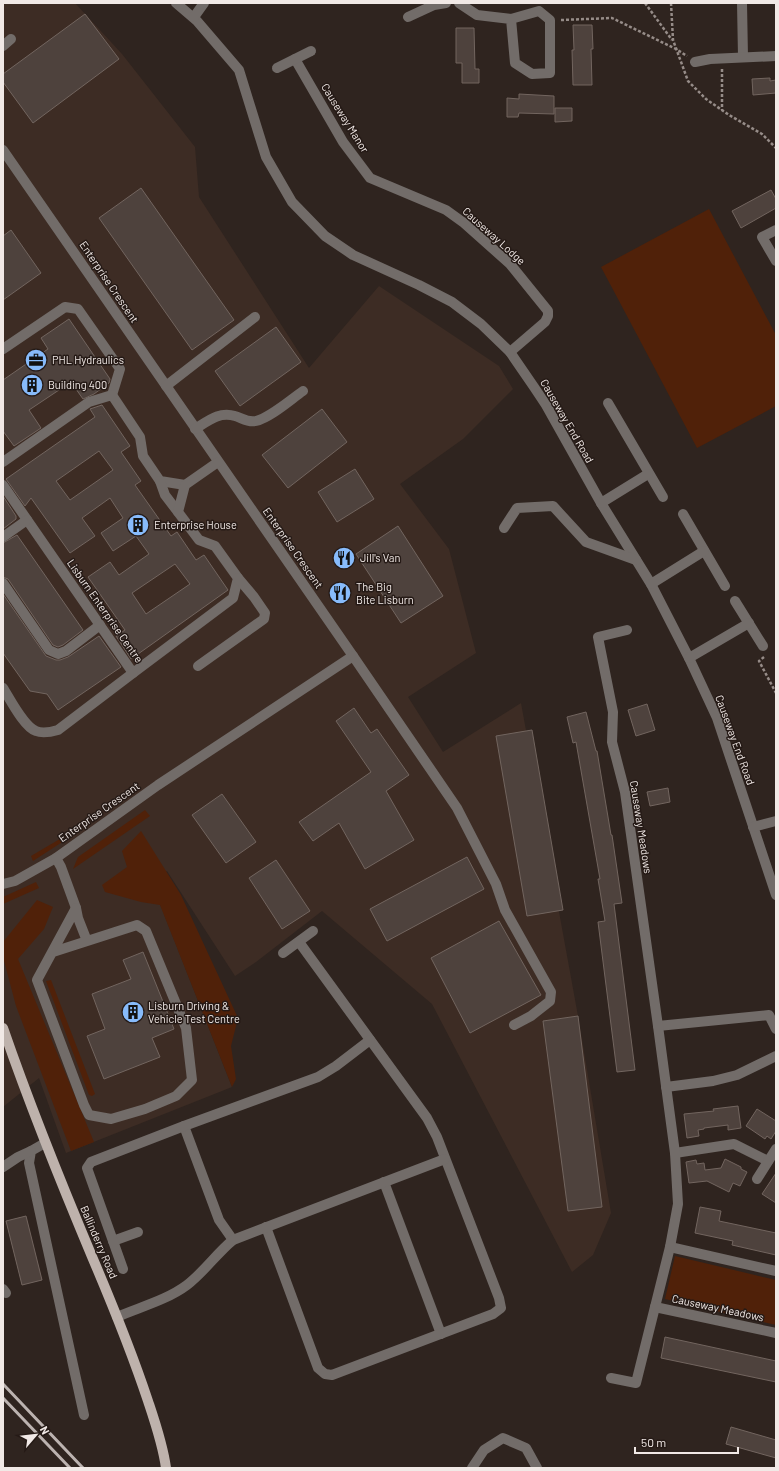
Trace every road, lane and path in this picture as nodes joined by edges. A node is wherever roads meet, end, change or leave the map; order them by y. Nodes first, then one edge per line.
1 (176, 3) edge
2 (204, 3) edge
3 (446, 3) edge
4 (459, 3) edge
5 (645, 3) edge
6 (671, 3) edge
7 (742, 3) edge
8 (194, 17) junction
9 (408, 17) dead end
10 (511, 19) junction
11 (550, 20) junction
12 (11, 38) dead end
13 (672, 40) junction
14 (3, 46) edge
15 (676, 49) junction
16 (311, 52) dead end
17 (776, 56) edge
18 (743, 57) junction
19 (722, 58) junction
20 (295, 59) junction
21 (695, 62) joint
22 (277, 68) dead end
23 (722, 110) junction
24 (776, 148) edge
25 (3, 150) edge
26 (424, 202) joint
27 (776, 230) edge
28 (776, 261) edge
29 (255, 317) dead end
30 (3, 349) edge
31 (510, 352) junction
32 (166, 386) junction
33 (303, 391) dead end
34 (112, 394) junction
35 (608, 403) dead end
36 (195, 429) junction
37 (3, 462) edge
38 (218, 462) junction
39 (648, 474) junction
40 (160, 481) junction
41 (3, 485) edge
42 (185, 485) junction
43 (663, 497) dead end
44 (600, 503) junction
45 (178, 512) junction
46 (683, 514) dead end
47 (27, 520) junction
48 (504, 528) dead end
49 (3, 537) edge
50 (704, 551) junction
51 (636, 560) junction
52 (238, 578) junction
53 (3, 583) edge
54 (651, 584) junction
55 (725, 586) dead end
56 (735, 601) dead end
57 (749, 623) junction
58 (100, 625) junction
59 (627, 630) dead end
60 (767, 650) joint
61 (352, 656) junction
62 (689, 658) junction
63 (198, 666) dead end
64 (133, 673) junction
65 (3, 688) edge
66 (776, 693) edge
67 (776, 821) edge
68 (753, 827) junction
69 (56, 858) junction
70 (3, 884) edge
71 (776, 895) edge
72 (76, 908) junction
73 (313, 931) dead end
74 (87, 941) junction
75 (299, 942) junction
76 (53, 952) junction
77 (283, 953) dead end
78 (514, 1025) dead end
79 (658, 1026) junction
80 (3, 1028) edge
81 (776, 1029) edge
82 (370, 1040) junction
83 (776, 1056) edge
84 (666, 1087) junction
85 (184, 1126) junction
86 (45, 1143) junction
87 (776, 1149) edge
88 (31, 1151) junction
89 (675, 1153) junction
90 (445, 1159) junction
91 (768, 1161) junction
92 (3, 1167) edge
93 (757, 1179) dead end
94 (384, 1182) junction
95 (266, 1227) junction
96 (138, 1232) dead end
97 (234, 1240) junction
98 (113, 1241) junction
99 (670, 1247) junction
100 (123, 1269) dead end
101 (776, 1271) edge
102 (655, 1307) junction
103 (117, 1317) junction
104 (776, 1333) edge
105 (441, 1334) junction
106 (611, 1378) dead end
107 (84, 1415) dead end
108 (166, 1468) edge
109 (472, 1468) edge
110 (537, 1468) edge

1 - 8 street, Causeway End Road
2 - 8 street
3 - 9 street
4 - 10 street
5 - 13 path
6 - 13 path
7 - 18 street
8 - 31 street, Causeway End Road
10 - 11 street
10 - 11 street
11 - 15 path
12 - 14 street
13 - 15 path
15 - 21 path
15 - 23 path
16 - 20 street
17 - 18 street
18 - 19 street
19 - 21 street
19 - 23 path
20 - 22 street
20 - 26 street, Causeway Manor
23 - 24 path
25 - 32 street, Enterprise Crescent
26 - 31 street, Causeway Lodge
27 - 28 street
29 - 32 street
30 - 34 street
31 - 44 street, Causeway End Road
32 - 36 street, Enterprise Crescent
33 - 36 street
34 - 37 street
34 - 40 street
35 - 39 street
36 - 38 street, Enterprise Crescent
38 - 42 street
38 - 61 street, Enterprise Crescent
39 - 43 street
39 - 44 street
40 - 42 street
40 - 45 street
41 - 47 street, Lisburn Enterprise Centre
42 - 45 street
44 - 51 street, Causeway End Road
45 - 52 street
46 - 50 street
47 - 49 street
47 - 58 street, Lisburn Enterprise Centre
48 - 51 street
50 - 54 street
50 - 55 street
51 - 54 street, Causeway End Road
52 - 63 street
52 - 64 street, Lisburn Enterprise Centre
53 - 58 street
54 - 62 street, Causeway End Road
56 - 57 street
57 - 60 street
57 - 62 street
58 - 64 street, Lisburn Enterprise Centre
59 - 79 street, Causeway Meadows
60 - 66 path
61 - 69 street, Enterprise Crescent
61 - 78 street
62 - 68 street, Causeway End Road
64 - 65 street
67 - 68 street
68 - 71 street, Causeway End Road
69 - 70 street, Enterprise Crescent
69 - 72 street
72 - 74 street
72 - 76 street
73 - 75 street
74 - 76 street
74 - 76 street
75 - 77 street
75 - 82 street
79 - 81 street
79 - 84 street, Causeway Meadows
80 - 86 main road, Ballinderry Road
82 - 85 street
82 - 90 street
83 - 84 street
84 - 89 street, Causeway Meadows
85 - 97 street
85 - 98 street
86 - 88 street
86 - 103 main road, Ballinderry Road
87 - 91 street
88 - 92 street
88 - 107 street
89 - 91 street
89 - 99 street, Causeway Meadows
90 - 94 street
90 - 105 street
91 - 93 street
94 - 95 street
94 - 105 street
95 - 97 street
95 - 105 street
96 - 98 street
97 - 103 street
98 - 100 street
99 - 101 street
99 - 102 street, Causeway Meadows
102 - 104 street, Causeway Meadows
102 - 106 street, Causeway Meadows
103 - 108 main road, Ballinderry Road
109 - 110 street

